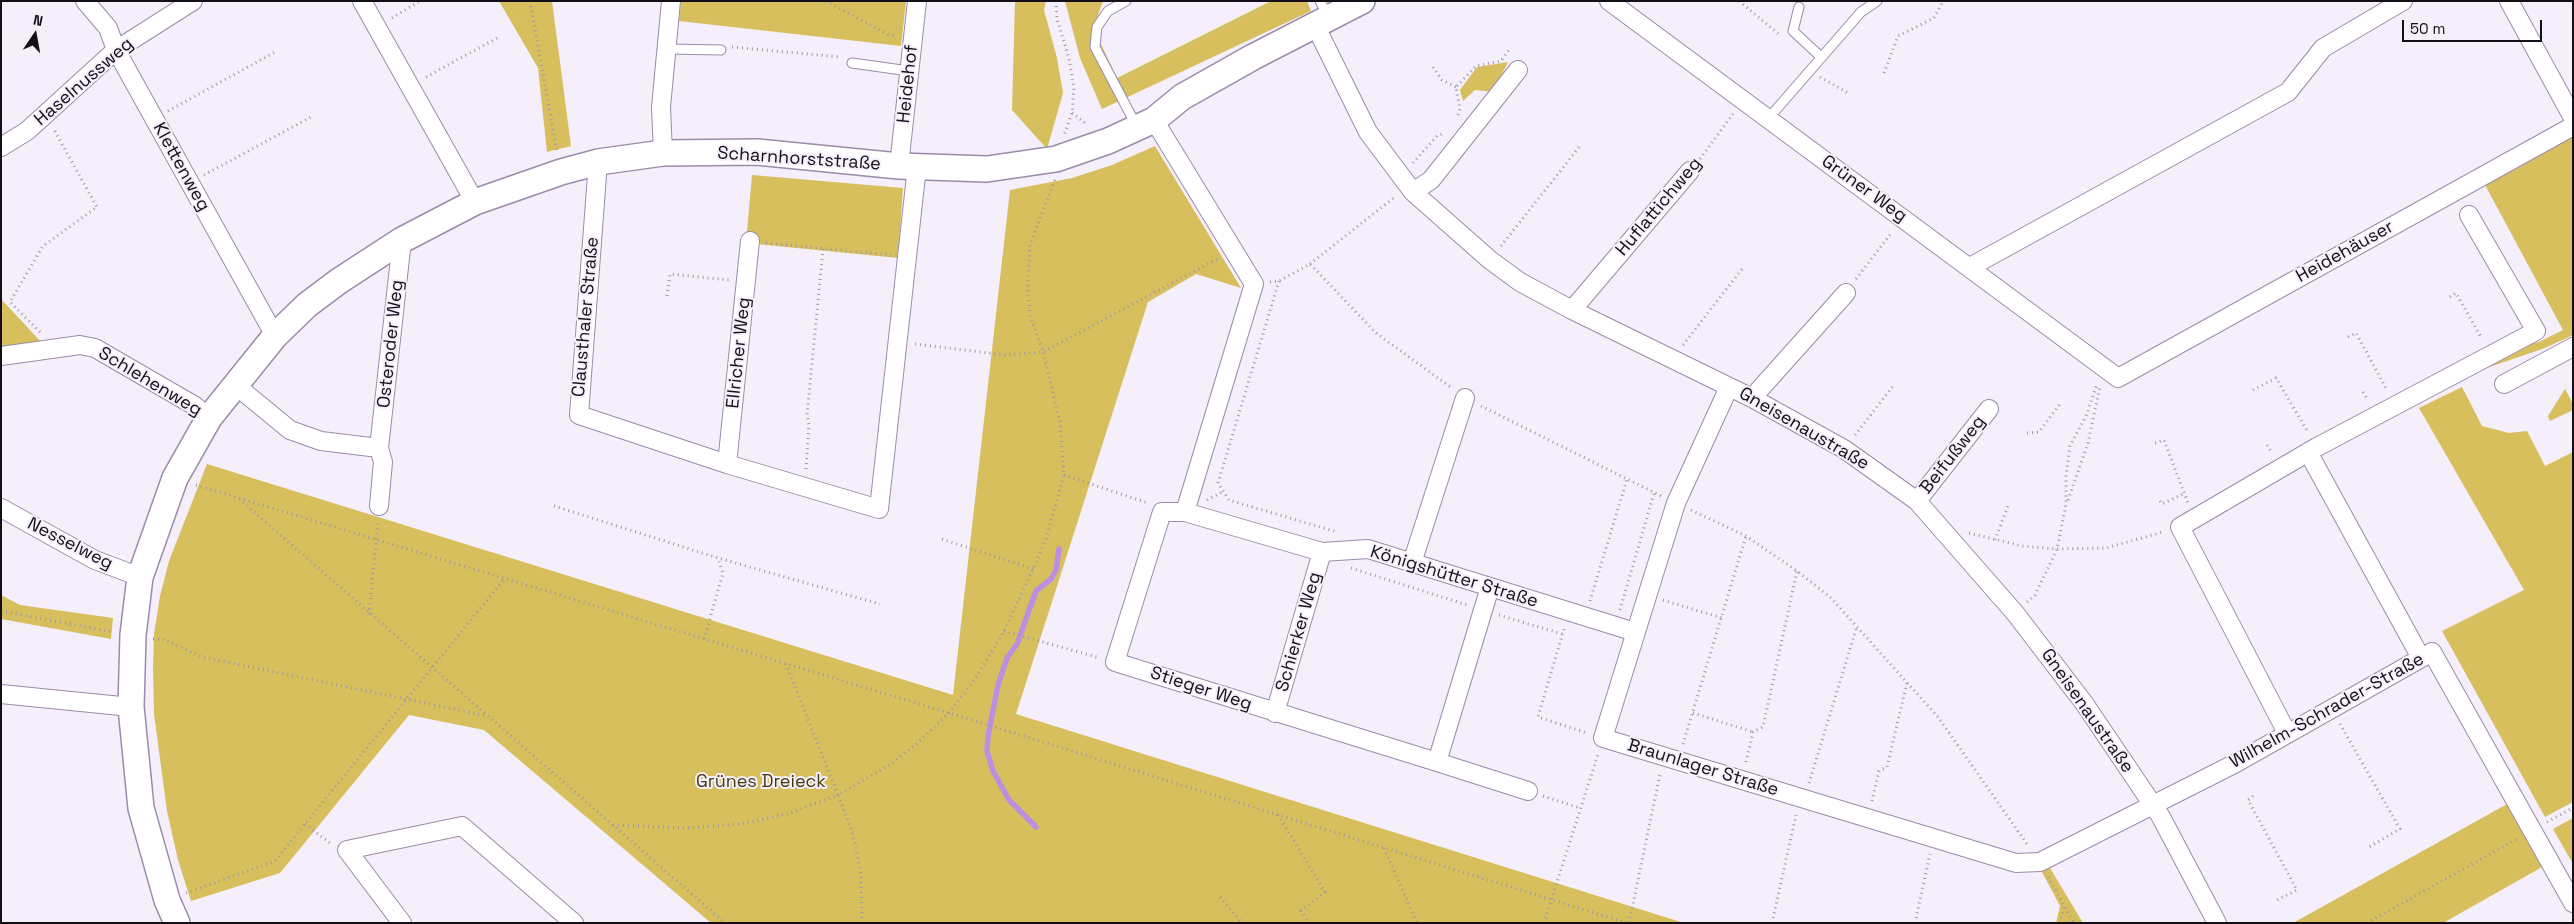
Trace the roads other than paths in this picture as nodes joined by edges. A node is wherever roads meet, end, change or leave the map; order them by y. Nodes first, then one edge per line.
1 (85, 1) edge
2 (193, 1) edge
3 (362, 1) edge
4 (671, 1) edge
5 (917, 1) edge
6 (1126, 1) edge
7 (1362, 1) edge
8 (1609, 1) edge
9 (1876, 1) edge
10 (2403, 1) edge
11 (2509, 1) edge
12 (1799, 7) dead end
13 (1321, 15) edge
14 (667, 49) junction
15 (116, 50) junction
16 (721, 50) road end
17 (1821, 57) junction
18 (852, 63) road end
19 (1518, 70) dead end
20 (909, 71) junction
21 (2573, 118) edge
22 (1767, 120) junction
23 (1146, 124) junction
24 (2573, 126) edge
25 (1, 146) edge
26 (663, 152) junction
27 (598, 162) junction
28 (908, 166) junction
29 (1690, 171) road end
30 (1413, 192) junction
31 (476, 202) junction
32 (2469, 215) dead end
33 (402, 240) junction
34 (750, 241) road end
35 (1970, 267) junction
36 (1846, 293) road end
37 (1572, 310) junction
38 (275, 336) junction
39 (2573, 347) edge
40 (1, 356) edge
41 (2109, 378) joint
42 (234, 384) junction
43 (2504, 384) dead end
44 (1729, 387) junction
45 (1465, 398) road end
46 (1752, 398) junction
47 (1989, 409) dead end
48 (209, 418) junction
49 (379, 448) junction
50 (2313, 450) junction
51 (727, 464) junction
52 (1917, 502) junction
53 (379, 506) dead end
54 (1, 508) edge
55 (1185, 512) junction
56 (1322, 552) junction
57 (1412, 563) junction
58 (140, 577) junction
59 (1490, 587) junction
60 (1635, 632) junction
61 (2421, 658) junction
62 (1115, 662) joint
63 (1, 694) edge
64 (131, 707) junction
65 (1275, 713) junction
66 (2286, 733) junction
67 (1437, 762) junction
68 (1528, 791) road end
69 (2153, 805) junction
70 (2573, 903) edge
71 (174, 917) edge
72 (402, 923) edge
73 (574, 923) edge
74 (2217, 923) edge

1 - 15 street, Klettenweg
2 - 15 street, Haselnussweg
3 - 31 street
4 - 14 street
5 - 20 street, Heidehof
6 - 23 lane
7 - 13 street, Scharnhorststraße
8 - 22 street, Grüner Weg
9 - 17 lane
10 - 35 street
11 - 21 street
12 - 17 lane
13 - 23 street, Scharnhorststraße
13 - 30 street, Gneisenaustraße
14 - 16 lane
14 - 26 street
15 - 25 street, Haselnussweg
15 - 38 street, Klettenweg
17 - 22 lane
18 - 20 lane
19 - 30 street
20 - 28 street, Heidehof
22 - 35 street, Grüner Weg
23 - 28 street, Scharnhorststraße
23 - 55 street
24 - 41 street, Heidehäuser
26 - 27 street, Scharnhorststraße
26 - 28 street, Scharnhorststraße
27 - 31 street, Scharnhorststraße
27 - 51 street, Clausthaler Straße
28 - 51 street, Clausthaler Straße
29 - 37 street, Huflattichweg
30 - 37 street, Gneisenaustraße
31 - 33 street, Scharnhorststraße
32 - 50 street
33 - 38 street, Scharnhorststraße
33 - 49 street, Osteroder Weg
34 - 51 street, Ellricher Weg
35 - 41 street, Grüner Weg
36 - 46 street
37 - 44 street, Gneisenaustraße
38 - 42 street, Scharnhorststraße
39 - 43 street
40 - 48 street, Schlehenweg
42 - 48 street, Scharnhorststraße
42 - 49 street
44 - 46 street, Gneisenaustraße
44 - 60 street, Braunlager Straße
45 - 57 street
46 - 52 street, Gneisenaustraße
47 - 52 street, Beifußweg
48 - 58 street, Scharnhorststraße
49 - 53 street, Osteroder Weg
50 - 61 street
50 - 66 street
52 - 69 street, Gneisenaustraße
54 - 58 street, Nesselweg
55 - 56 street, Königshütter Straße
55 - 62 street, Königshütter Straße
56 - 57 street, Königshütter Straße
56 - 65 street, Schierker Weg
57 - 59 street, Königshütter Straße
58 - 64 street, Scharnhorststraße
59 - 60 street, Königshütter Straße
59 - 67 street
60 - 69 street, Braunlager Straße
61 - 66 street, Wilhelm-Schrader-Straße
61 - 70 street, Wilhelm-Schrader-Straße
62 - 65 street, Stieger Weg
63 - 64 street
64 - 71 street, Scharnhorststraße
65 - 67 street, Stieger Weg
66 - 69 street, Wilhelm-Schrader-Straße
67 - 68 street, Stieger Weg
69 - 74 street, Gneisenaustraße
72 - 73 street

